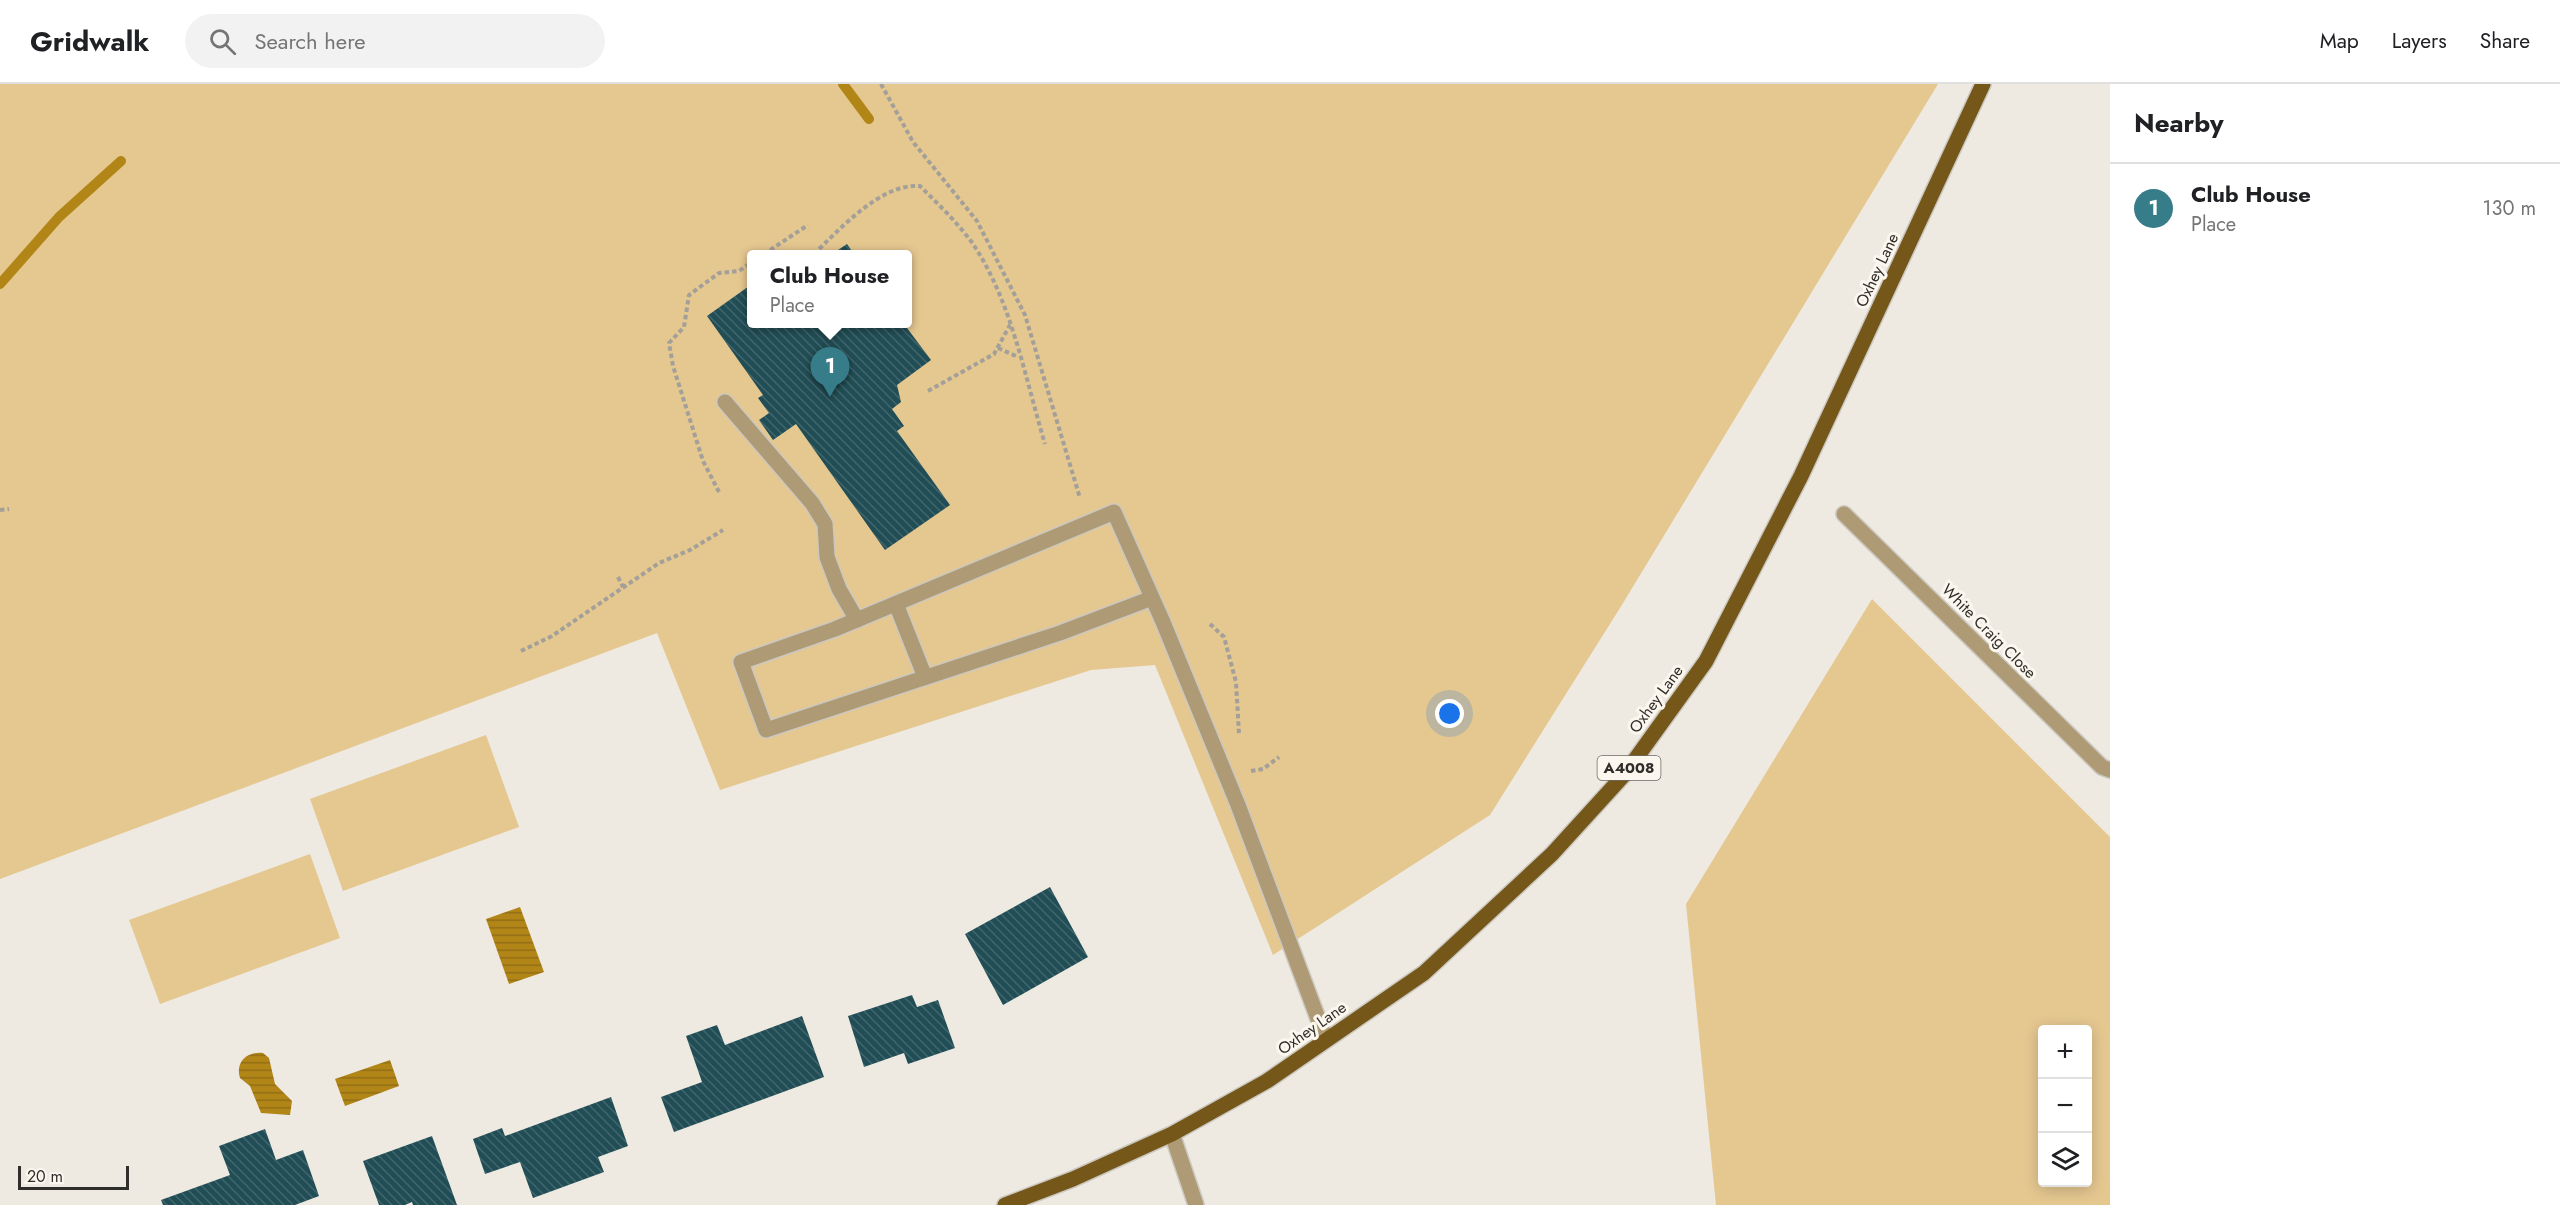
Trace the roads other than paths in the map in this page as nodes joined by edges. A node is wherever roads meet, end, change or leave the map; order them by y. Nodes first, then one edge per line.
1 (1983, 84) edge
2 (725, 402) dead end
3 (1844, 514) dead end
4 (1152, 598) junction
5 (896, 604) junction
6 (857, 620) junction
7 (925, 677) junction
8 (2110, 770) edge
9 (1326, 1040) junction
10 (1172, 1134) junction
11 (1005, 1205) edge
12 (1196, 1205) edge

1 - 9 main road, Oxhey Lane / A4008
2 - 6 street
3 - 8 street, White Craig Close
4 - 5 street
4 - 7 street
4 - 9 street
5 - 6 street
5 - 7 street
6 - 7 street
9 - 10 main road, Oxhey Lane / A4008
10 - 11 main road, Oxhey Lane / A4008
10 - 12 street

